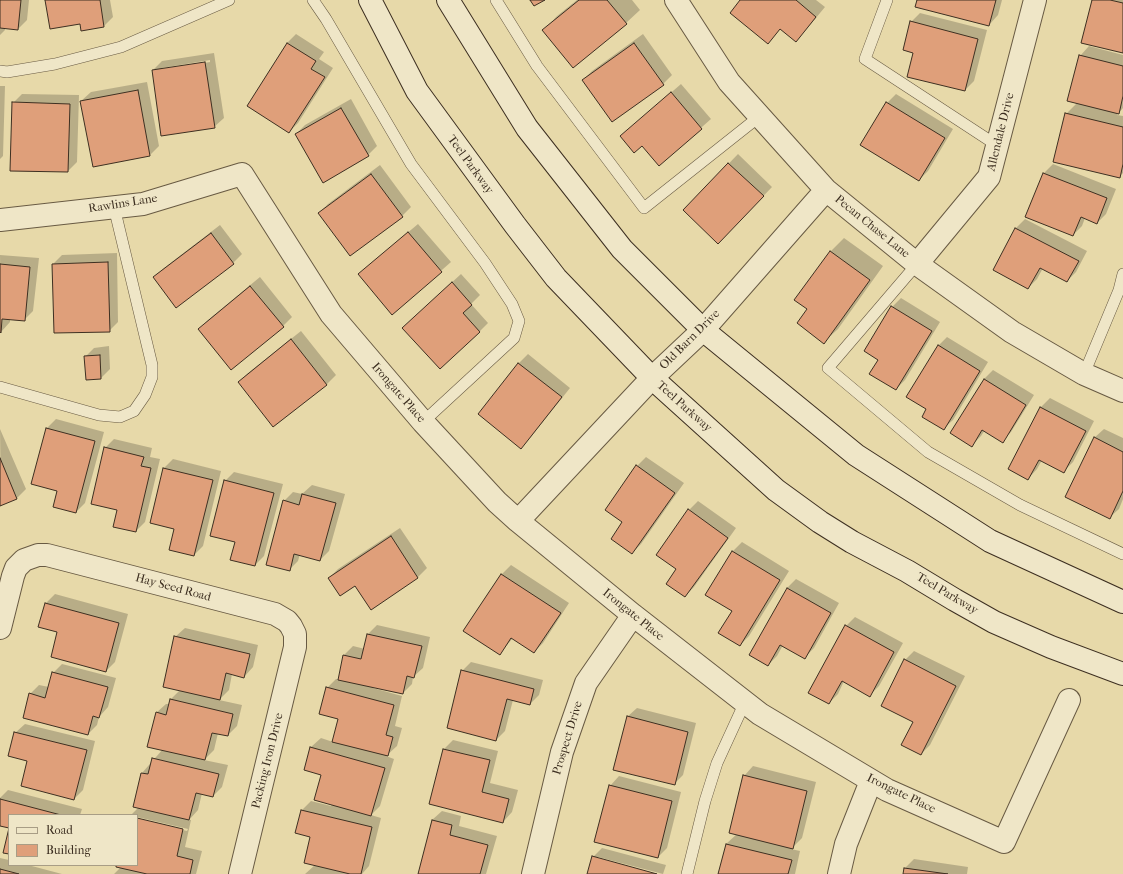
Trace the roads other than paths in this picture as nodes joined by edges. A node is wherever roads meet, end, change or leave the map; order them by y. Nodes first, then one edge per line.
1 (229, 0) edge
2 (313, 0) edge
3 (370, 0) edge
4 (448, 0) edge
5 (496, 0) edge
6 (676, 0) edge
7 (887, 0) edge
8 (1035, 0) edge
9 (0, 72) edge
10 (760, 116) junction
11 (998, 146) junction
12 (242, 174) joint
13 (826, 190) junction
14 (114, 207) junction
15 (0, 220) edge
16 (917, 264) junction
17 (1123, 274) edge
18 (703, 330) junction
19 (1084, 374) junction
20 (652, 378) junction
21 (0, 387) edge
22 (1123, 391) edge
23 (423, 422) junction
24 (518, 521) junction
25 (1123, 554) edge
26 (1123, 602) edge
27 (633, 615) junction
28 (0, 628) edge
29 (295, 647) joint
30 (1123, 674) edge
31 (1069, 700) dead end
32 (745, 702) junction
33 (871, 781) junction
34 (240, 874) edge
35 (533, 874) edge
36 (687, 874) edge
37 (839, 874) edge

1 - 9 lane
2 - 23 lane
3 - 20 street, Teel Parkway
4 - 18 street
5 - 10 lane
6 - 10 street, Pecan Chase Lane
7 - 11 lane
8 - 11 street, Allendale Drive
10 - 13 street, Pecan Chase Lane
11 - 16 street, Allendale Drive
12 - 14 street, Rawlins Lane
12 - 23 street, Irongate Place
13 - 16 street, Pecan Chase Lane
13 - 18 street, Old Barn Drive
14 - 15 street, Rawlins Lane
14 - 21 lane
16 - 19 street, Pecan Chase Lane
16 - 25 lane
17 - 19 lane
18 - 20 street, Old Barn Drive
18 - 26 street
19 - 22 street, Pecan Chase Lane
20 - 24 street, Old Barn Drive
20 - 30 street, Teel Parkway
23 - 24 street, Irongate Place
24 - 27 street, Irongate Place
27 - 32 street, Irongate Place
27 - 35 street, Prospect Drive
28 - 29 street, Hay Seed Road
29 - 34 street, Packing Iron Drive
31 - 33 street, Irongate Place
32 - 33 street, Irongate Place
32 - 36 lane
33 - 37 street

